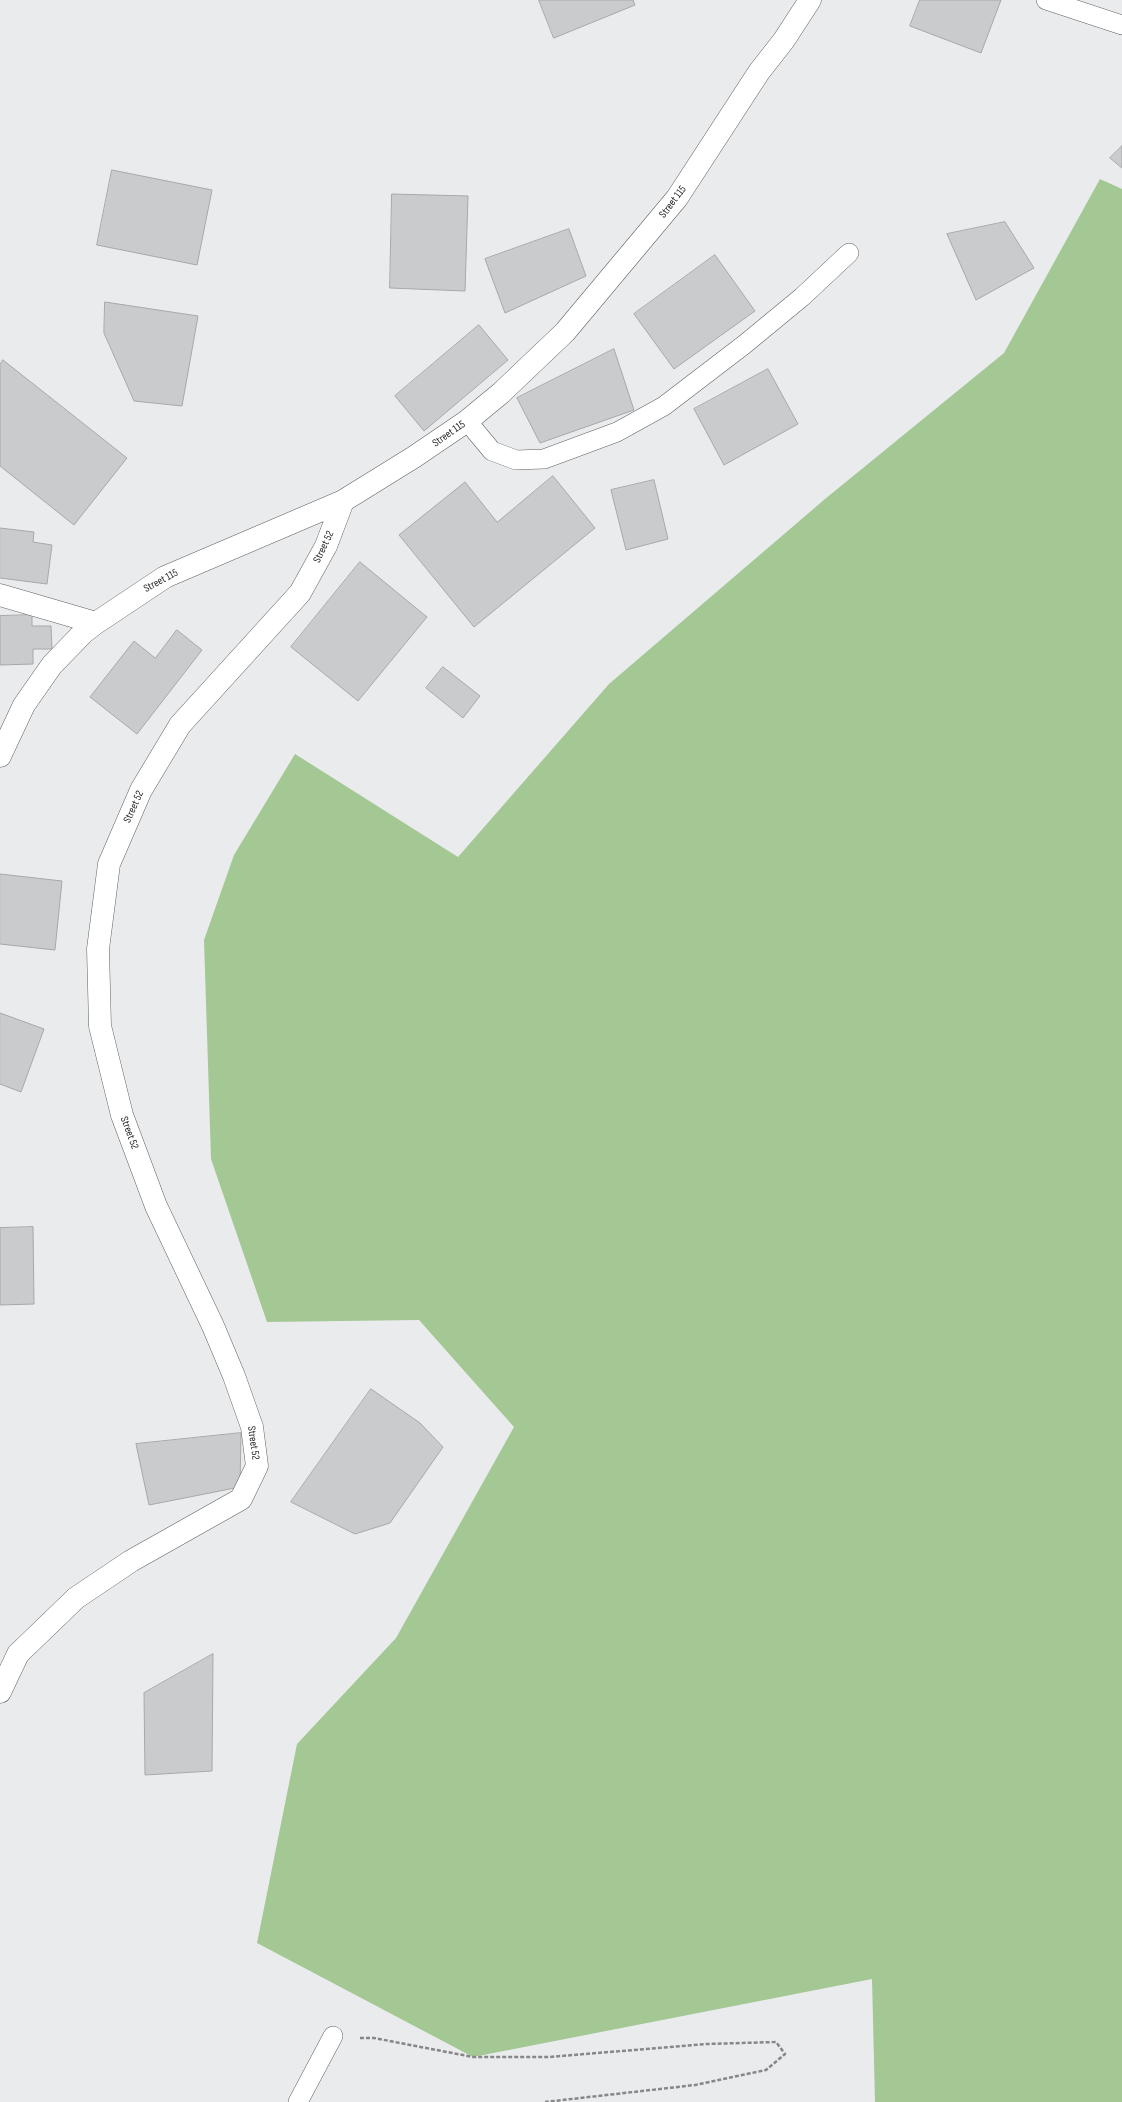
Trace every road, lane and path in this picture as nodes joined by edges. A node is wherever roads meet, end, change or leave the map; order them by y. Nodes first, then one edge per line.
1 (810, 0) edge
2 (1046, 0) edge
3 (1122, 25) edge
4 (849, 253) dead end
5 (467, 421) junction
6 (343, 501) junction
7 (0, 595) edge
8 (96, 623) junction
9 (0, 756) edge
10 (0, 1692) edge
11 (333, 2036) joint
12 (298, 2102) edge
13 (545, 2102) edge

1 - 5 street, Street 115
2 - 3 lane
4 - 5 lane
5 - 6 street, Street 115
6 - 8 street, Street 115
6 - 10 street, Street 52
7 - 8 street
8 - 9 street, Street 115
11 - 12 lane
11 - 13 path

